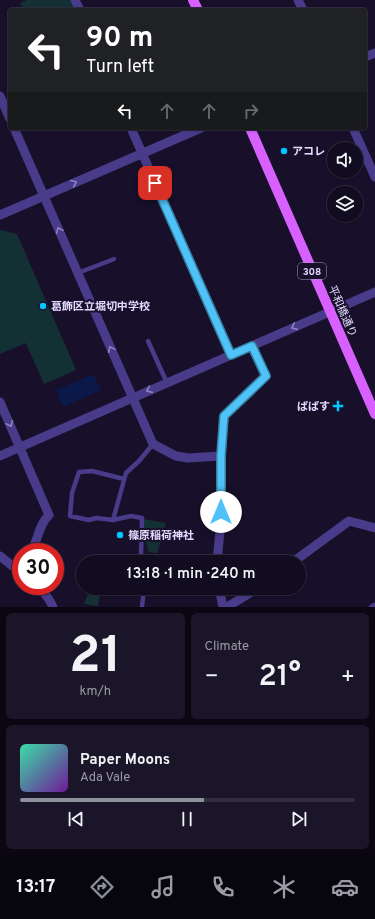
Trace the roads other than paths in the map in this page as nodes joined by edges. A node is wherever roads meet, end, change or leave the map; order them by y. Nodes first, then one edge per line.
1 (0, 96) edge
2 (8, 114) edge
3 (15, 130) edge
4 (133, 130) edge
5 (197, 130) edge
6 (251, 130) edge
7 (354, 130) edge
8 (143, 154) junction
9 (375, 177) edge
10 (44, 196) junction
11 (0, 215) edge
12 (114, 258) dead end
13 (78, 273) junction
14 (375, 292) edge
15 (330, 311) junction
16 (148, 341) dead end
17 (252, 346) junction
18 (231, 355) junction
19 (167, 383) junction
20 (132, 398) junction
21 (0, 402) edge
22 (375, 414) edge
23 (153, 444) junction
24 (20, 447) junction
25 (0, 456) edge
26 (221, 456) junction
27 (124, 479) junction
28 (113, 520) junction
29 (375, 528) edge
30 (36, 543) edge
31 (141, 555) edge
32 (218, 555) edge
33 (303, 555) edge
34 (0, 556) edge
35 (12, 564) edge
36 (46, 595) edge
37 (143, 595) edge
38 (220, 595) edge
39 (247, 595) edge
40 (375, 606) edge
41 (53, 607) edge
42 (142, 607) edge
43 (223, 607) edge
44 (227, 607) edge
45 (371, 607) edge

1 - 2 street
3 - 10 street
4 - 8 street
5 - 8 street
6 - 15 main road, 平和橋通り / 308
7 - 9 street
10 -> 8 street
8 - 18 street
10 - 11 street
13 -> 10 street
12 - 13 lane
20 -> 13 street
14 - 15 street
15 -> 17 street
15 - 22 main road, 平和橋通り / 308
16 - 19 lane
17 - 18 street
17 - 26 street
18 - 19 street
19 -> 20 street
20 - 23 street
20 - 24 street
21 -> 24 street
23 - 26 street
23 - 27 lane
24 - 25 street
24 - 30 street
26 - 32 street
27 - 28 lane
27 - 28 lane
28 - 31 lane
29 - 33 street
34 - 35 street
36 - 41 street
37 - 42 lane
38 - 43 street
39 - 44 street
40 - 45 lane

